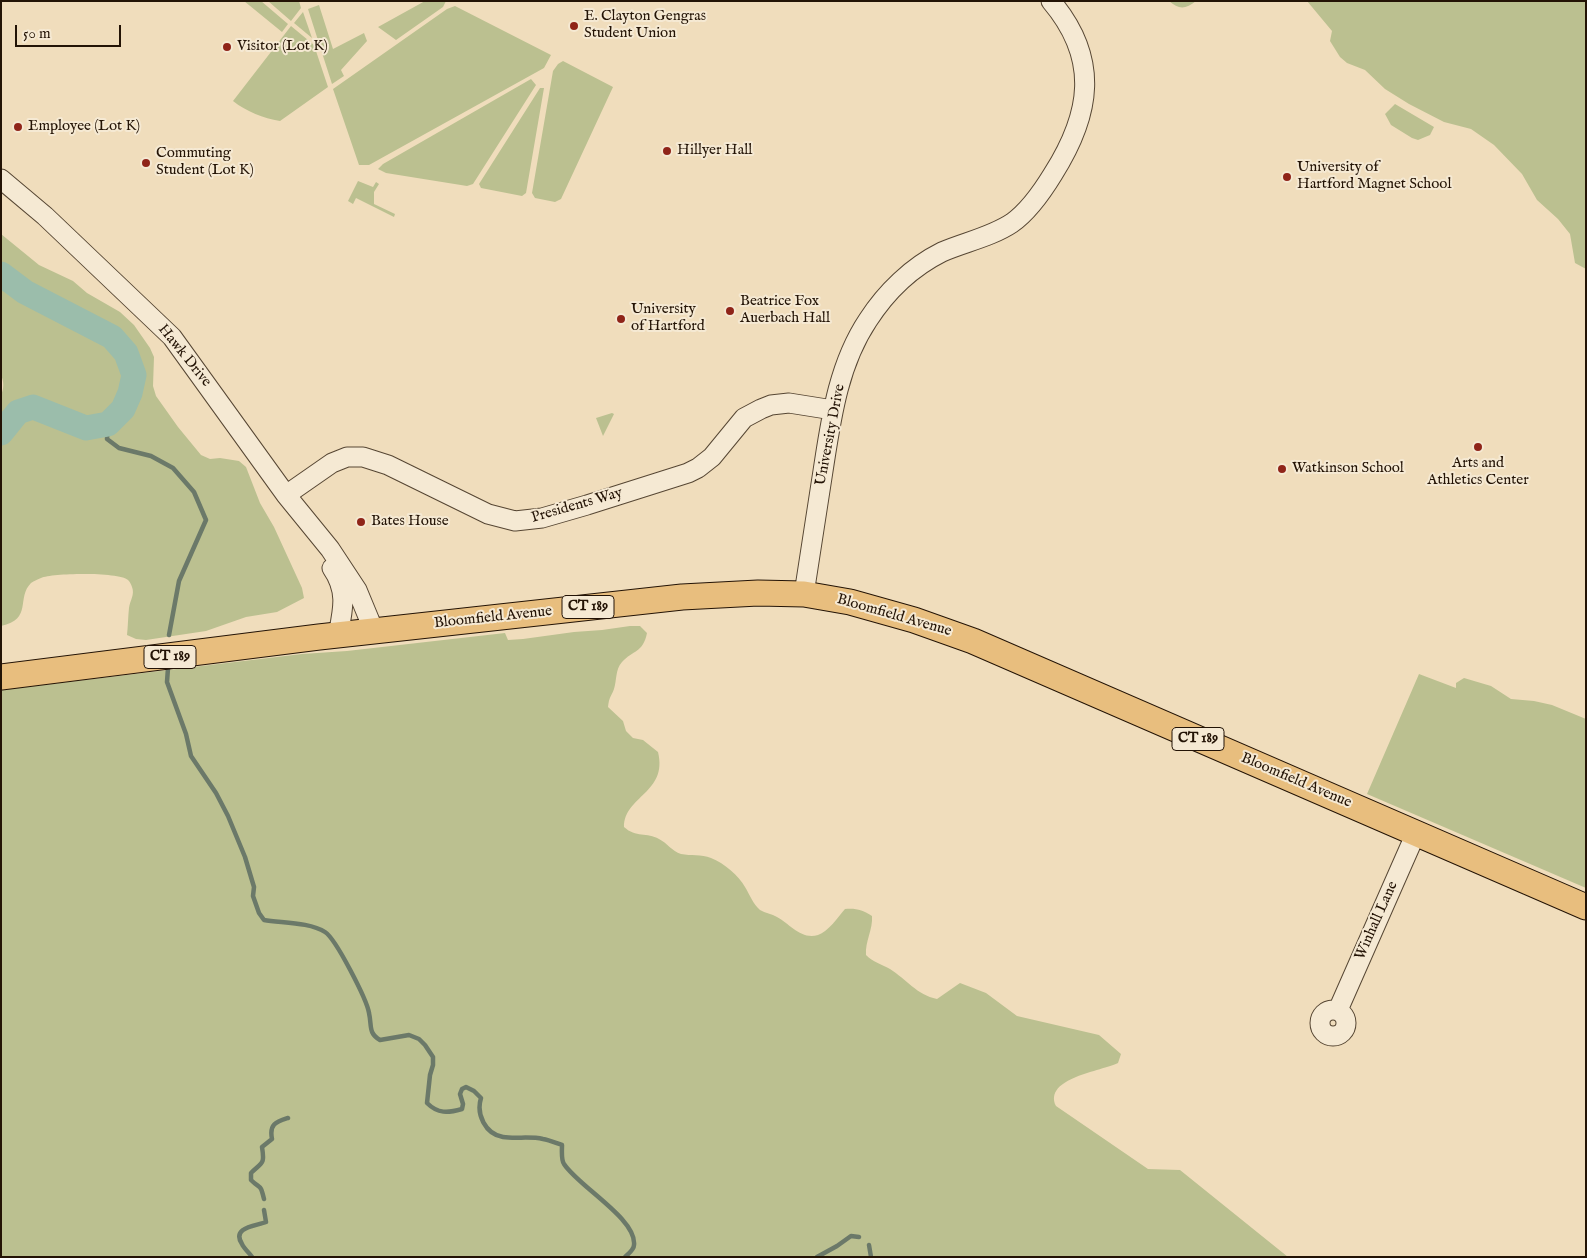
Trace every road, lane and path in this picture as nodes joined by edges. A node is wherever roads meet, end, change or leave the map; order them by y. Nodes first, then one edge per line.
1 (1051, 1) edge
2 (1, 179) edge
3 (833, 410) junction
4 (286, 495) junction
5 (318, 536) junction
6 (804, 594) junction
7 (374, 631) junction
8 (338, 635) junction
9 (1, 677) edge
10 (1416, 833) junction
11 (1586, 906) edge
12 (1338, 1010) dead end

1 - 3 street, University Drive
2 - 4 street, Hawk Drive
3 - 4 street, Presidents Way
3 - 6 street, University Drive
4 - 5 street, Hawk Drive
5 - 7 street, Hawk Drive
5 - 8 street, Hawk Drive
6 - 7 main road, Bloomfield Avenue / CT 189
6 - 10 main road, Bloomfield Avenue / CT 189
7 - 8 main road, Bloomfield Avenue / CT 189
8 - 9 main road, Bloomfield Avenue / CT 189
10 - 11 main road, Bloomfield Avenue / CT 189
10 - 12 street, Winhall Lane

